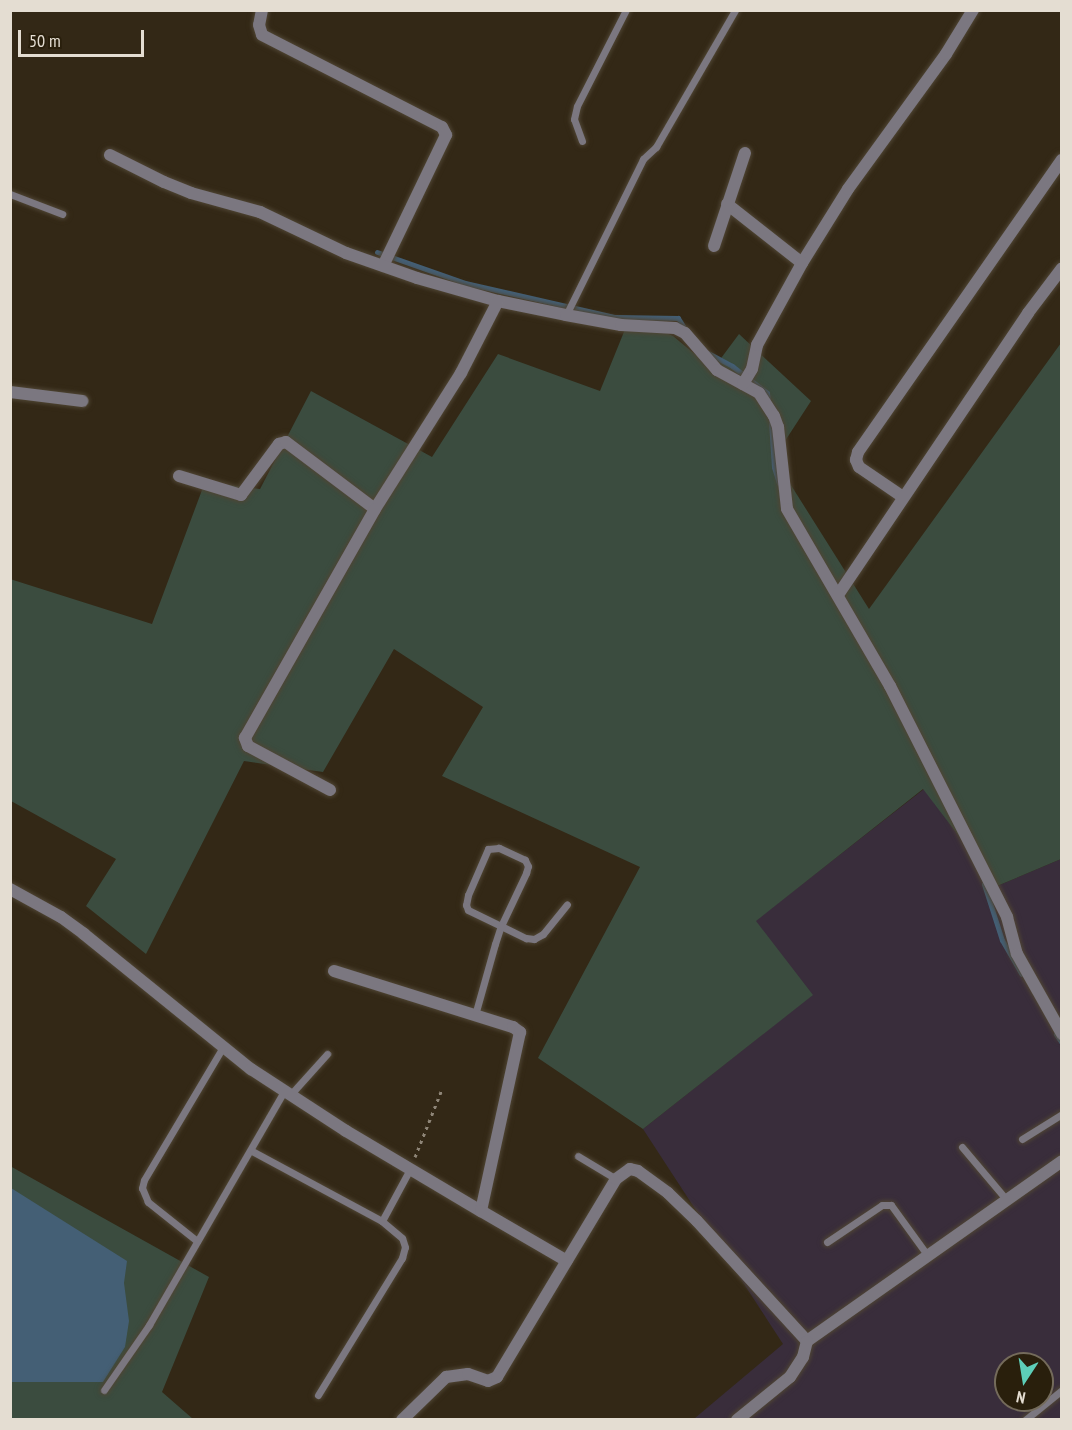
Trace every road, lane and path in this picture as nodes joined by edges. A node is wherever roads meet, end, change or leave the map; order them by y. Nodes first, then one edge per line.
1 (262, 10) edge
2 (626, 10) edge
3 (735, 10) edge
4 (973, 10) edge
5 (582, 141) dead end
6 (745, 153) dead end
7 (110, 155) dead end
8 (1062, 160) edge
9 (10, 194) edge
10 (727, 204) junction
11 (62, 214) dead end
12 (714, 246) dead end
13 (385, 260) junction
14 (802, 262) junction
15 (1062, 268) edge
16 (498, 301) junction
17 (567, 312) junction
18 (744, 382) junction
19 (10, 392) edge
20 (82, 402) dead end
21 (179, 476) dead end
22 (903, 497) junction
23 (375, 509) junction
24 (842, 588) junction
25 (330, 790) dead end
26 (10, 889) edge
27 (567, 904) dead end
28 (501, 926) junction
29 (334, 971) dead end
30 (475, 1015) junction
31 (1062, 1034) edge
32 (224, 1047) junction
33 (327, 1054) dead end
34 (442, 1089) dead end
35 (288, 1092) junction
36 (1062, 1114) edge
37 (1022, 1139) dead end
38 (962, 1148) dead end
39 (252, 1151) junction
40 (578, 1156) dead end
41 (1062, 1161) edge
42 (410, 1169) junction
43 (616, 1179) junction
44 (1006, 1199) junction
45 (481, 1211) junction
46 (382, 1221) junction
47 (197, 1241) junction
48 (827, 1242) dead end
49 (928, 1256) junction
50 (567, 1261) junction
51 (807, 1341) junction
52 (104, 1390) dead end
53 (1062, 1390) edge
54 (318, 1395) dead end
55 (402, 1419) edge
56 (737, 1419) edge
57 (1025, 1419) edge

1 - 13 street
2 - 5 lane
3 - 17 lane
4 - 14 street
6 - 10 street
7 - 13 street
8 - 22 street
9 - 11 lane
10 - 12 street
10 - 14 street
13 - 16 street
14 - 18 street
15 - 22 street
16 - 17 street
16 - 23 street
17 - 18 street
18 - 24 street
19 - 20 street
21 - 23 street
22 - 24 street
23 - 25 street
24 - 31 street
26 - 32 street
27 - 28 lane
28 - 28 lane
28 - 30 lane
29 - 30 street
30 - 45 street
32 - 35 street
32 - 47 lane
33 - 35 lane
34 - 42 path
35 - 39 lane
35 - 42 street
36 - 37 lane
38 - 44 lane
39 - 46 lane
39 - 47 lane
40 - 43 lane
41 - 44 street
42 - 45 street
42 - 46 lane
43 - 50 street
43 - 51 street
44 - 49 street
45 - 50 street
46 - 54 lane
47 - 52 lane
48 - 49 lane
49 - 51 street
50 - 55 street
51 - 56 street
53 - 57 lane

